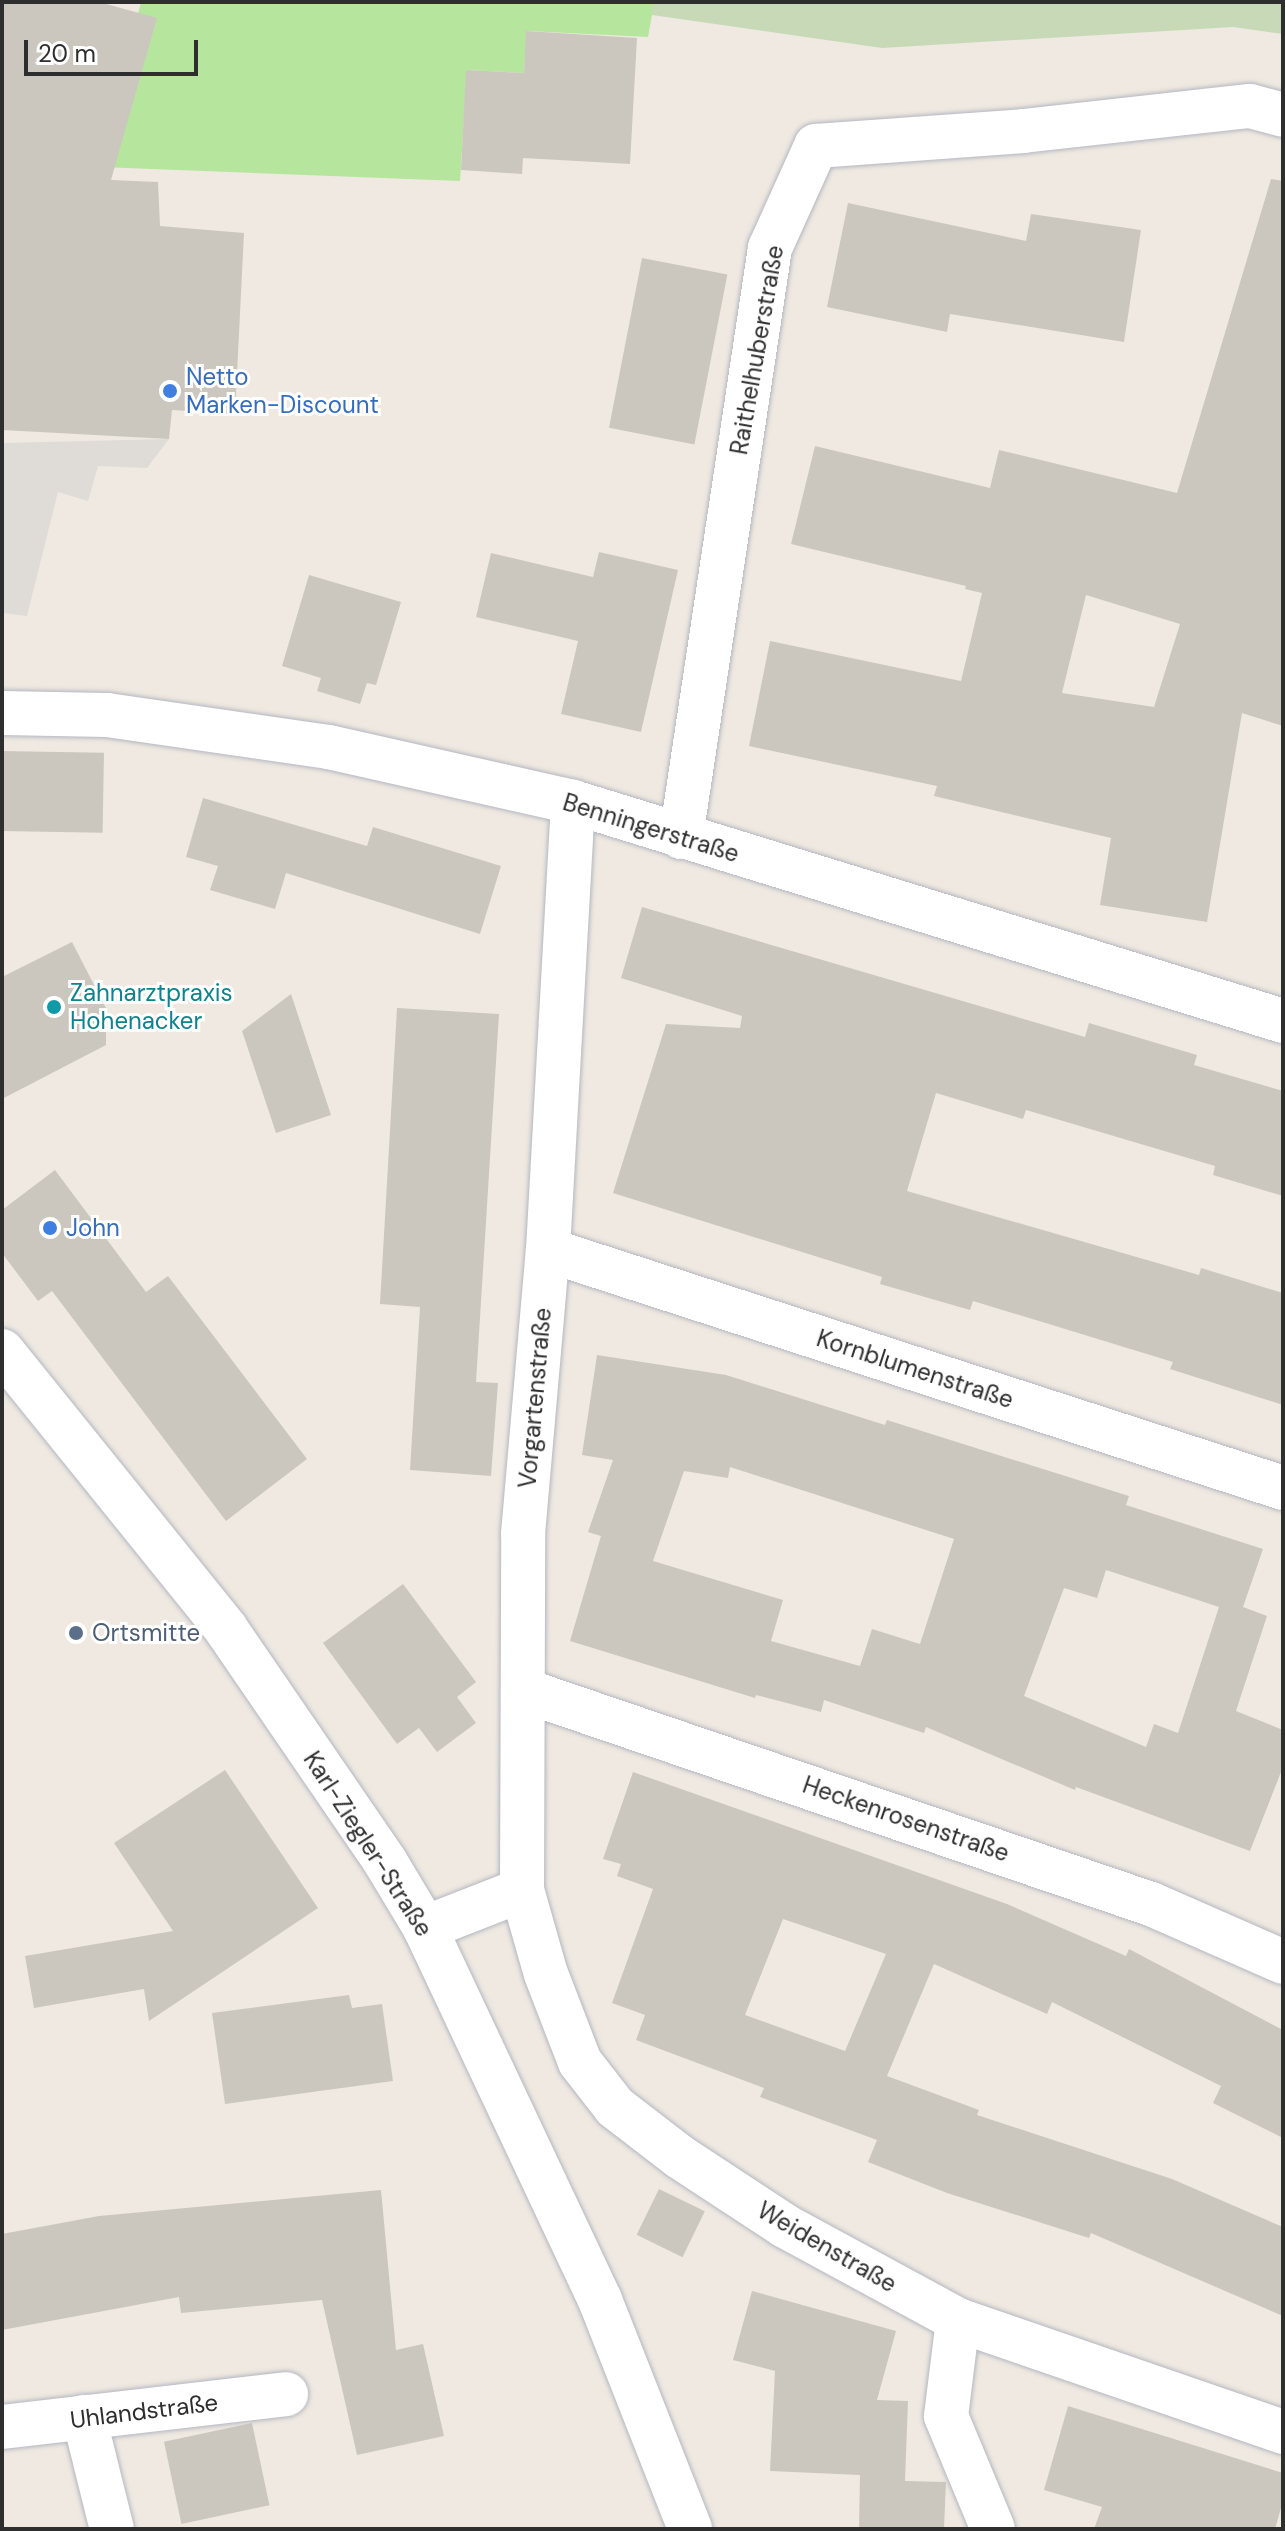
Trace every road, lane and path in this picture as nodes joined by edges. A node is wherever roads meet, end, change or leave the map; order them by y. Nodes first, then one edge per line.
1 (1283, 115) edge
2 (2, 713) edge
3 (573, 802) junction
4 (681, 837) junction
5 (1283, 1021) edge
6 (548, 1250) junction
7 (2, 1351) edge
8 (1283, 1488) edge
9 (523, 1690) junction
10 (522, 1890) junction
11 (425, 1928) junction
12 (1283, 1962) edge
13 (958, 2320) junction
14 (286, 2394) dead end
15 (84, 2417) junction
16 (2, 2427) edge
17 (1283, 2432) edge
18 (112, 2529) edge
19 (690, 2529) edge
20 (993, 2529) edge

1 - 4 street, Raithelhuberstraße
2 - 3 street, Benningerstraße
3 - 4 street, Benningerstraße
3 - 6 street, Vorgartenstraße
4 - 5 street, Benningerstraße
6 - 8 street, Kornblumenstraße
6 - 9 street, Vorgartenstraße
7 - 11 street, Karl-Ziegler-Straße
9 - 10 street, Vorgartenstraße
9 - 12 street, Heckenrosenstraße
10 - 11 street
10 - 13 street, Weidenstraße
11 - 19 street, Karl-Ziegler-Straße
13 - 17 street, Weidenstraße
13 - 20 street
14 - 15 street, Uhlandstraße
15 - 16 street, Uhlandstraße
15 - 18 street

